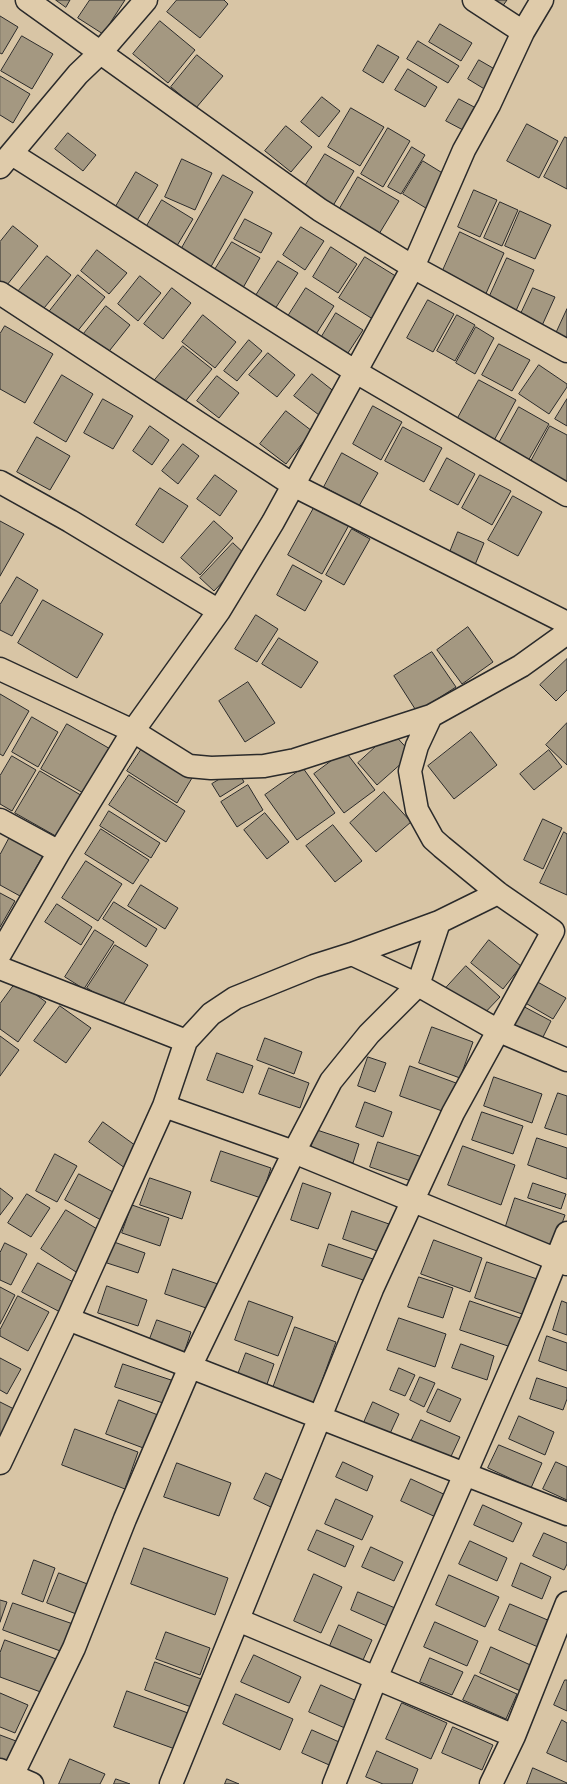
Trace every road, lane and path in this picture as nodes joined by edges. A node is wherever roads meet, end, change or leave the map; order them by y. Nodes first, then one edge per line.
1 (27, 0) edge
2 (146, 0) edge
3 (474, 0) edge
4 (542, 0) edge
5 (523, 32) junction
6 (101, 52) junction
7 (6, 160) edge
8 (413, 267) junction
9 (0, 293) edge
10 (567, 351) edge
11 (356, 372) junction
12 (0, 482) edge
13 (292, 485) junction
14 (567, 495) edge
15 (219, 611) junction
16 (567, 623) edge
17 (567, 634) edge
18 (0, 669) edge
19 (432, 716) junction
20 (133, 731) junction
21 (0, 820) edge
22 (59, 852) junction
23 (498, 893) junction
24 (439, 922) junction
25 (560, 934) edge
26 (0, 954) edge
27 (352, 954) junction
28 (0, 968) edge
29 (418, 985) junction
30 (497, 1030) junction
31 (186, 1041) junction
32 (567, 1060) edge
33 (164, 1106) junction
34 (294, 1152) junction
35 (412, 1200) junction
36 (567, 1233) edge
37 (562, 1262) edge
38 (68, 1319) junction
39 (190, 1367) junction
40 (320, 1418) junction
41 (2, 1455) edge
42 (465, 1474) junction
43 (567, 1514) edge
44 (567, 1603) edge
45 (238, 1620) junction
46 (376, 1678) junction
47 (514, 1736) junction
48 (13, 1778) edge
49 (171, 1784) edge
50 (334, 1784) edge
51 (491, 1784) edge

1 - 6 street
2 - 6 street
3 - 5 street
4 - 5 street
5 - 8 street
6 - 7 street
6 - 8 street
7 - 11 street
8 - 10 street
8 - 11 street
9 - 13 street
11 - 13 street
11 - 14 street
12 - 15 street
13 - 15 street
13 - 16 street
15 - 20 street
17 - 19 street
18 - 20 street
19 - 20 street
19 - 23 street
20 - 22 street
21 - 22 street
22 - 26 street
23 - 24 street
23 - 25 street
24 - 27 street
24 - 29 street
25 - 30 street
27 - 29 street
27 - 31 street
28 - 31 street
29 - 30 street
29 - 34 street
30 - 32 street
30 - 35 street
31 - 33 street
33 - 34 street
33 - 38 street
34 - 35 street
34 - 39 street
35 - 37 street
35 - 40 street
36 - 37 street
37 - 42 street
38 - 39 street
38 - 41 street
39 - 40 street
39 - 48 street
40 - 42 street
40 - 45 street
42 - 43 street
42 - 46 street
44 - 47 street
45 - 46 street
45 - 49 street
46 - 47 street
46 - 50 street
47 - 51 street

